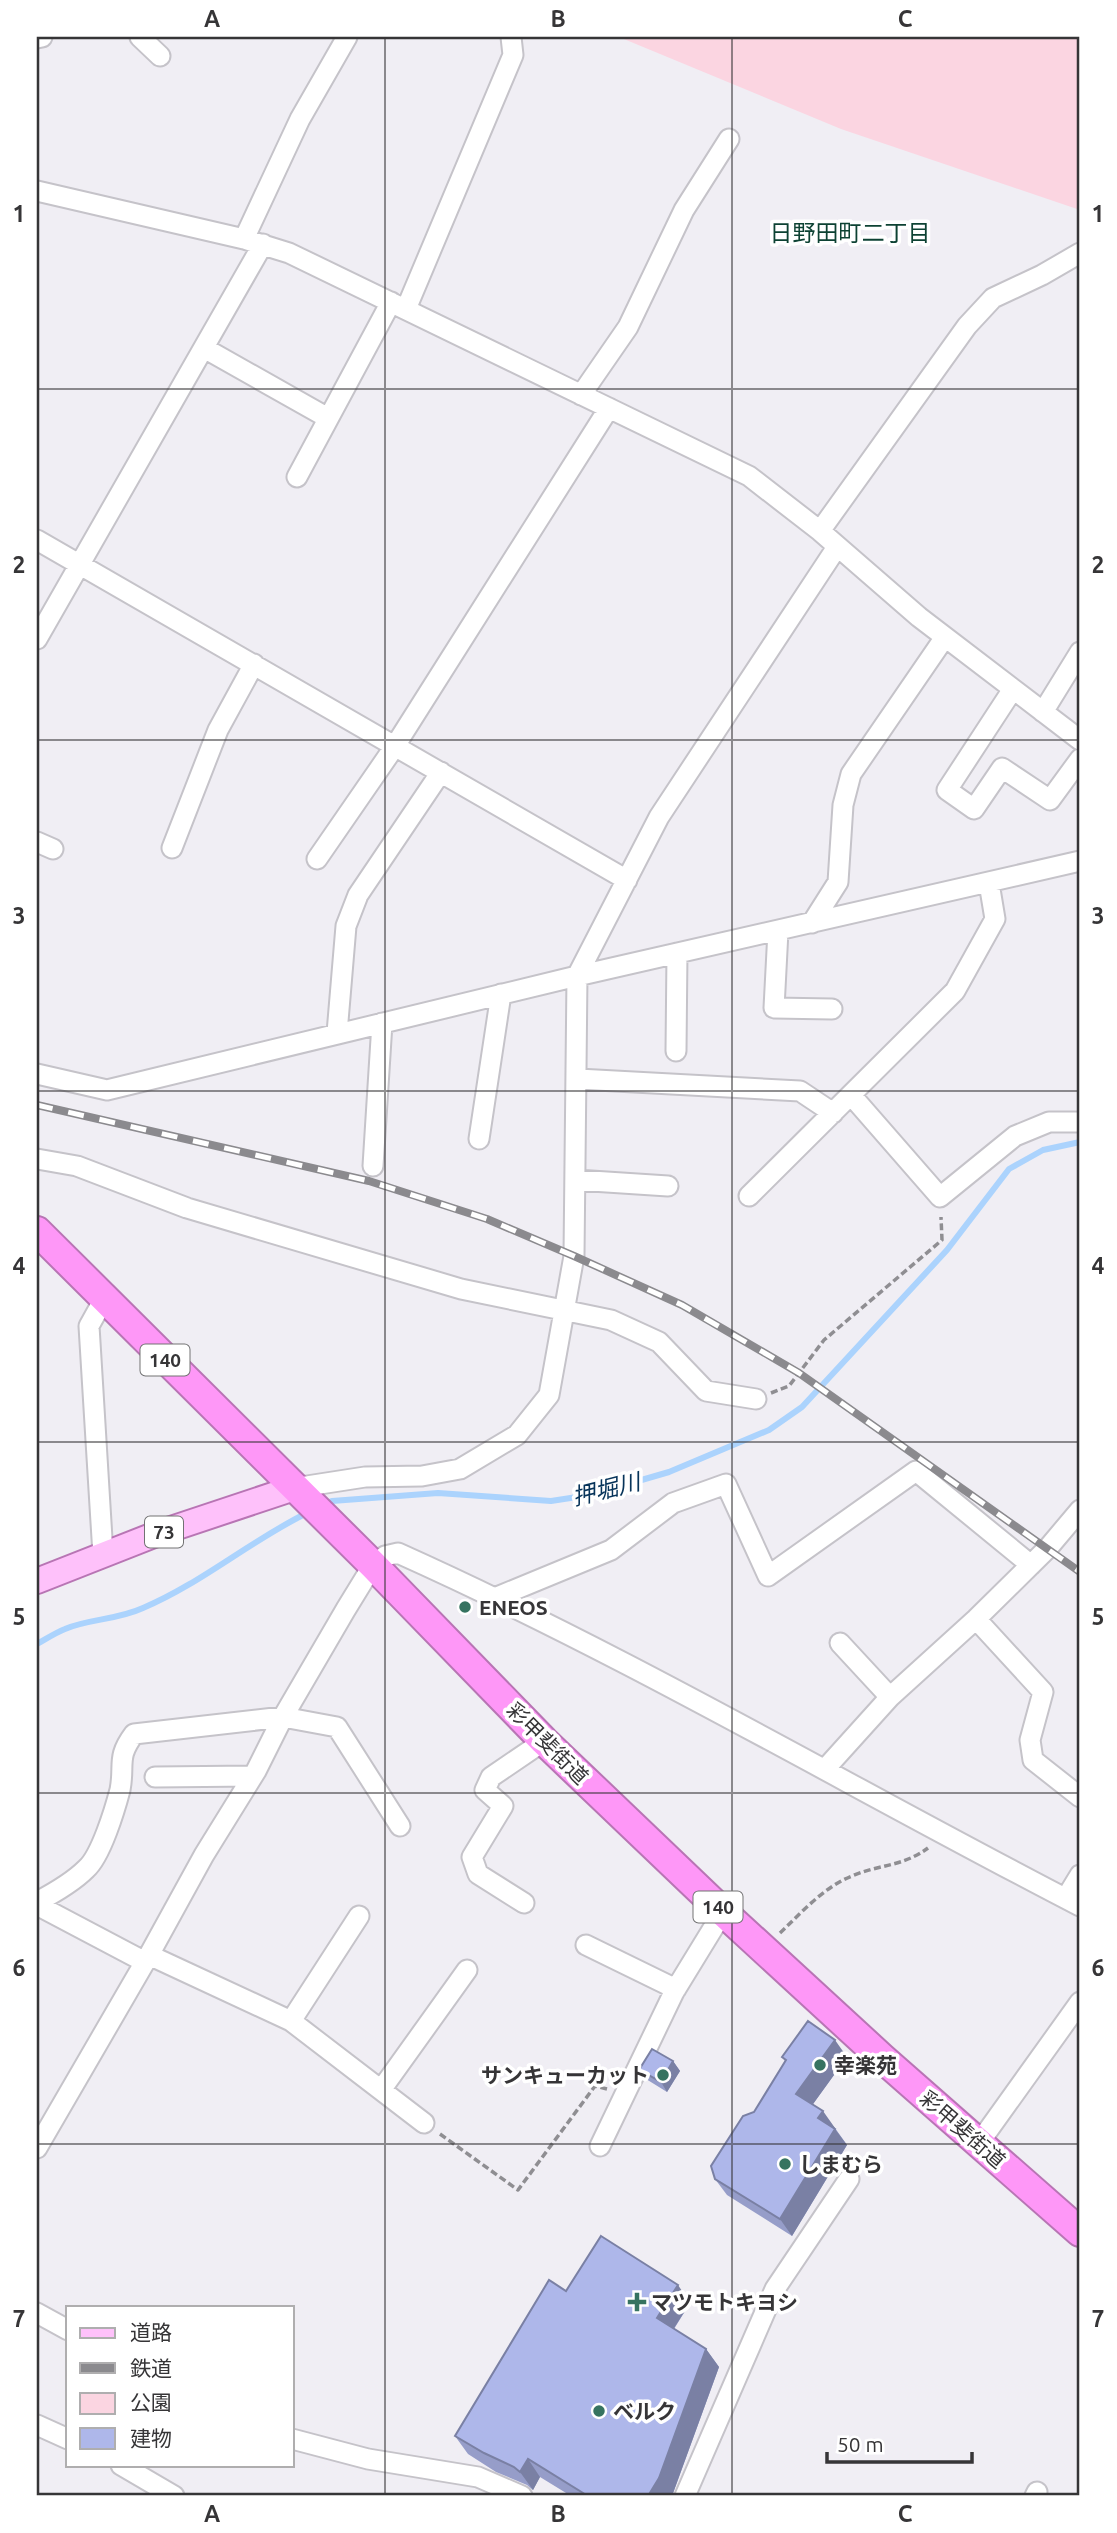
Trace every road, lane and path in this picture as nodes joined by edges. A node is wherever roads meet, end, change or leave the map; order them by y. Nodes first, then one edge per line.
1 (42, 37) edge
2 (141, 37) edge
3 (347, 37) edge
4 (511, 37) edge
5 (37, 38) edge
6 (160, 56) dead end
7 (729, 139) dead end
8 (37, 191) edge
9 (244, 239) junction
10 (263, 244) junction
11 (1080, 253) edge
12 (398, 306) junction
13 (204, 348) junction
14 (580, 395) junction
15 (609, 408) junction
16 (328, 418) junction
17 (297, 477) dead end
18 (820, 531) junction
19 (37, 540) edge
20 (837, 547) junction
21 (80, 564) junction
22 (945, 637) junction
23 (37, 639) edge
24 (1080, 652) edge
25 (254, 664) junction
26 (1013, 689) junction
27 (1043, 712) junction
28 (1080, 740) edge
29 (395, 746) junction
30 (1080, 760) edge
31 (441, 772) junction
32 (172, 848) dead end
33 (317, 859) dead end
34 (1080, 861) edge
35 (627, 880) junction
36 (989, 883) junction
37 (812, 923) junction
38 (778, 931) junction
39 (677, 953) junction
40 (578, 976) junction
41 (501, 994) junction
42 (832, 1009) dead end
43 (382, 1023) junction
44 (337, 1033) junction
45 (676, 1051) dead end
46 (37, 1074) edge
47 (578, 1079) junction
48 (851, 1095) junction
49 (833, 1113) junction
50 (1080, 1122) edge
51 (479, 1139) dead end
52 (37, 1159) edge
53 (373, 1166) dead end
54 (576, 1180) junction
55 (668, 1186) dead end
56 (750, 1196) dead end
57 (940, 1197) junction
58 (37, 1231) edge
59 (104, 1298) junction
60 (562, 1312) junction
61 (756, 1399) joint
62 (301, 1496) junction
63 (1080, 1510) edge
64 (103, 1555) junction
65 (373, 1565) junction
66 (1031, 1565) junction
67 (37, 1581) edge
68 (497, 1597) junction
69 (976, 1619) junction
70 (840, 1643) dead end
71 (890, 1697) junction
72 (282, 1717) junction
73 (544, 1741) junction
74 (825, 1769) junction
75 (253, 1776) junction
76 (155, 1777) dead end
77 (1080, 1797) edge
78 (400, 1826) dead end
79 (947, 1835) junction
80 (1080, 1875) edge
81 (1073, 1902) edge
82 (37, 1903) edge
83 (524, 1903) dead end
84 (723, 1912) junction
85 (359, 1916) dead end
86 (586, 1945) dead end
87 (764, 1949) junction
88 (147, 1959) junction
89 (467, 1970) dead end
90 (677, 1989) junction
91 (1080, 2002) edge
92 (291, 2021) junction
93 (381, 2090) junction
94 (625, 2094) junction
95 (424, 2123) joint
96 (979, 2143) junction
97 (600, 2146) dead end
98 (37, 2148) edge
99 (849, 2179) dead end
100 (1080, 2232) edge
101 (37, 2313) edge
102 (66, 2329) edge
103 (37, 2425) edge
104 (66, 2438) edge
105 (294, 2440) edge
106 (123, 2466) edge
107 (174, 2496) edge
108 (522, 2496) edge
109 (685, 2496) edge

1 - 5 street
2 - 6 street
3 - 9 street
4 - 12 street
7 - 14 street
8 - 9 street
9 - 10 street
10 - 12 street
10 - 13 street
11 - 18 street
12 - 14 street
12 - 16 street
13 - 16 street
13 - 21 street
14 - 15 street
15 - 18 street
15 - 29 street
16 - 17 street
18 - 20 street
19 - 21 street
20 - 22 street
20 - 35 street
21 - 23 street
21 - 25 street
22 - 26 street
22 - 37 street
24 - 27 street
25 - 29 street
25 - 32 street
26 - 27 street
26 - 30 street
27 - 28 street
29 - 31 street
29 - 33 street
31 - 35 street
31 - 44 street
34 - 36 street
35 - 40 street
36 - 37 street
36 - 48 street
37 - 38 street
38 - 39 street
38 - 42 street
39 - 40 street
39 - 45 street
40 - 41 street
40 - 47 street
41 - 43 street
41 - 51 street
43 - 44 street
43 - 53 street
44 - 46 street
47 - 49 street
47 - 54 street
48 - 49 street
48 - 57 street
49 - 56 street
50 - 57 street
52 - 60 street
54 - 55 street
54 - 60 street
57 - 61 path
58 - 59 highway, 彩甲斐街道 / 140
59 - 62 highway, 彩甲斐街道 / 140
59 - 64 street
60 - 61 street
60 - 62 street
62 - 64 main road, 73
62 - 65 highway, 彩甲斐街道 / 140
63 - 66 street
64 - 67 main road, 73
65 - 68 street
65 - 72 street
65 - 73 highway, 彩甲斐街道 / 140
66 - 68 street
66 - 69 street
68 - 74 street
69 - 71 street
69 - 77 street
70 - 71 street
71 - 74 street
72 - 75 street
72 - 78 street
72 - 82 street
73 - 83 street
73 - 84 highway, 彩甲斐街道 / 140
74 - 79 street
75 - 76 street
75 - 88 street
79 - 81 street
79 - 87 path
80 - 81 street
82 - 88 street
84 - 87 highway, 彩甲斐街道 / 140
84 - 90 street
85 - 92 street
86 - 90 street
87 - 96 highway, 彩甲斐街道 / 140
88 - 92 street
88 - 98 street
89 - 93 street
90 - 94 street
91 - 96 street
92 - 93 street
93 - 95 street
94 - 95 path
94 - 97 street
96 - 100 highway, 彩甲斐街道 / 140
99 - 109 street
101 - 102 street
103 - 104 street
105 - 108 street
106 - 107 street

